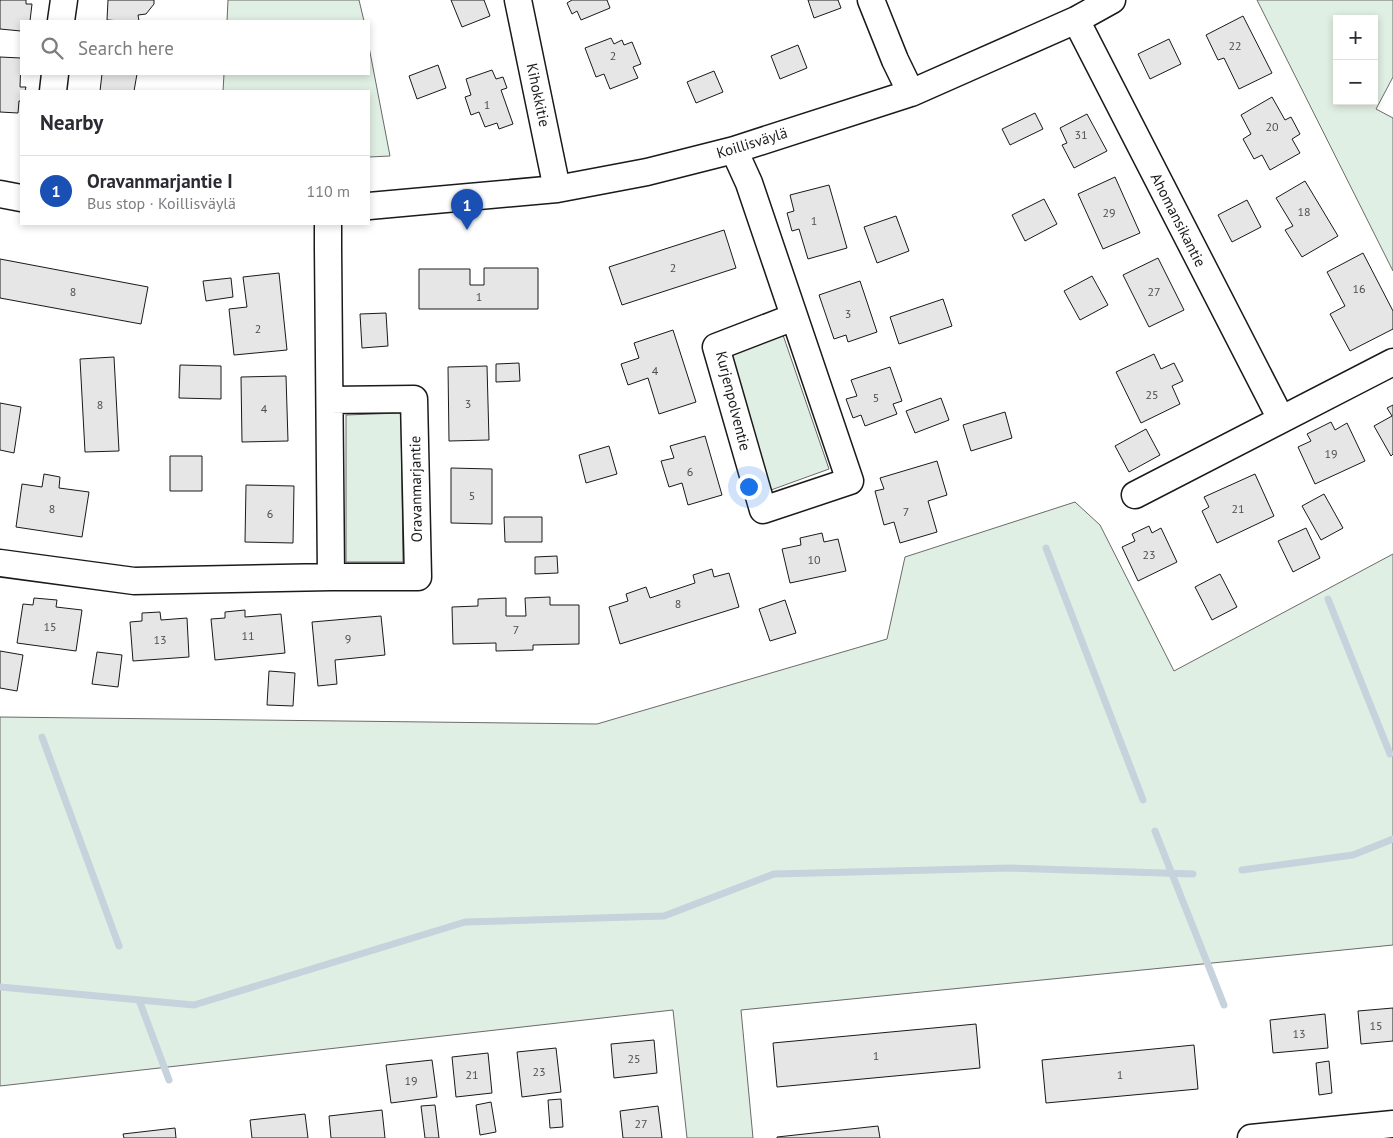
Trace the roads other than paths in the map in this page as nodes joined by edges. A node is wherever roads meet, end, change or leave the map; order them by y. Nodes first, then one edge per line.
1 (64, 0) edge
2 (518, 0) edge
3 (871, 0) edge
4 (1112, 0) edge
5 (61, 20) edge
6 (1076, 20) junction
7 (56, 75) edge
8 (54, 90) edge
9 (911, 93) junction
10 (734, 150) junction
11 (557, 189) junction
12 (0, 194) edge
13 (20, 198) edge
14 (370, 206) edge
15 (328, 225) edge
16 (794, 317) junction
17 (1393, 362) edge
18 (330, 400) junction
19 (1281, 419) junction
20 (1135, 495) dead end
21 (0, 563) edge
22 (331, 577) junction
23 (1393, 1124) edge
24 (1250, 1138) edge

1 - 5 street
2 - 11 street, Kihokkitie
3 - 9 street
4 - 6 street, Koillisväylä
6 - 9 street, Koillisväylä
6 - 19 street, Ahomansikantie
7 - 8 street
9 - 10 street, Koillisväylä
10 - 11 street, Koillisväylä
10 - 16 street, Kurjenpolventie
11 - 14 street, Koillisväylä
12 - 13 street
15 - 18 street
16 - 16 street, Kurjenpolventie
17 - 19 street
18 - 22 street
18 - 22 street, Oravanmarjantie
19 - 20 street
21 - 22 street, Oravanmarjantie
23 - 24 street

